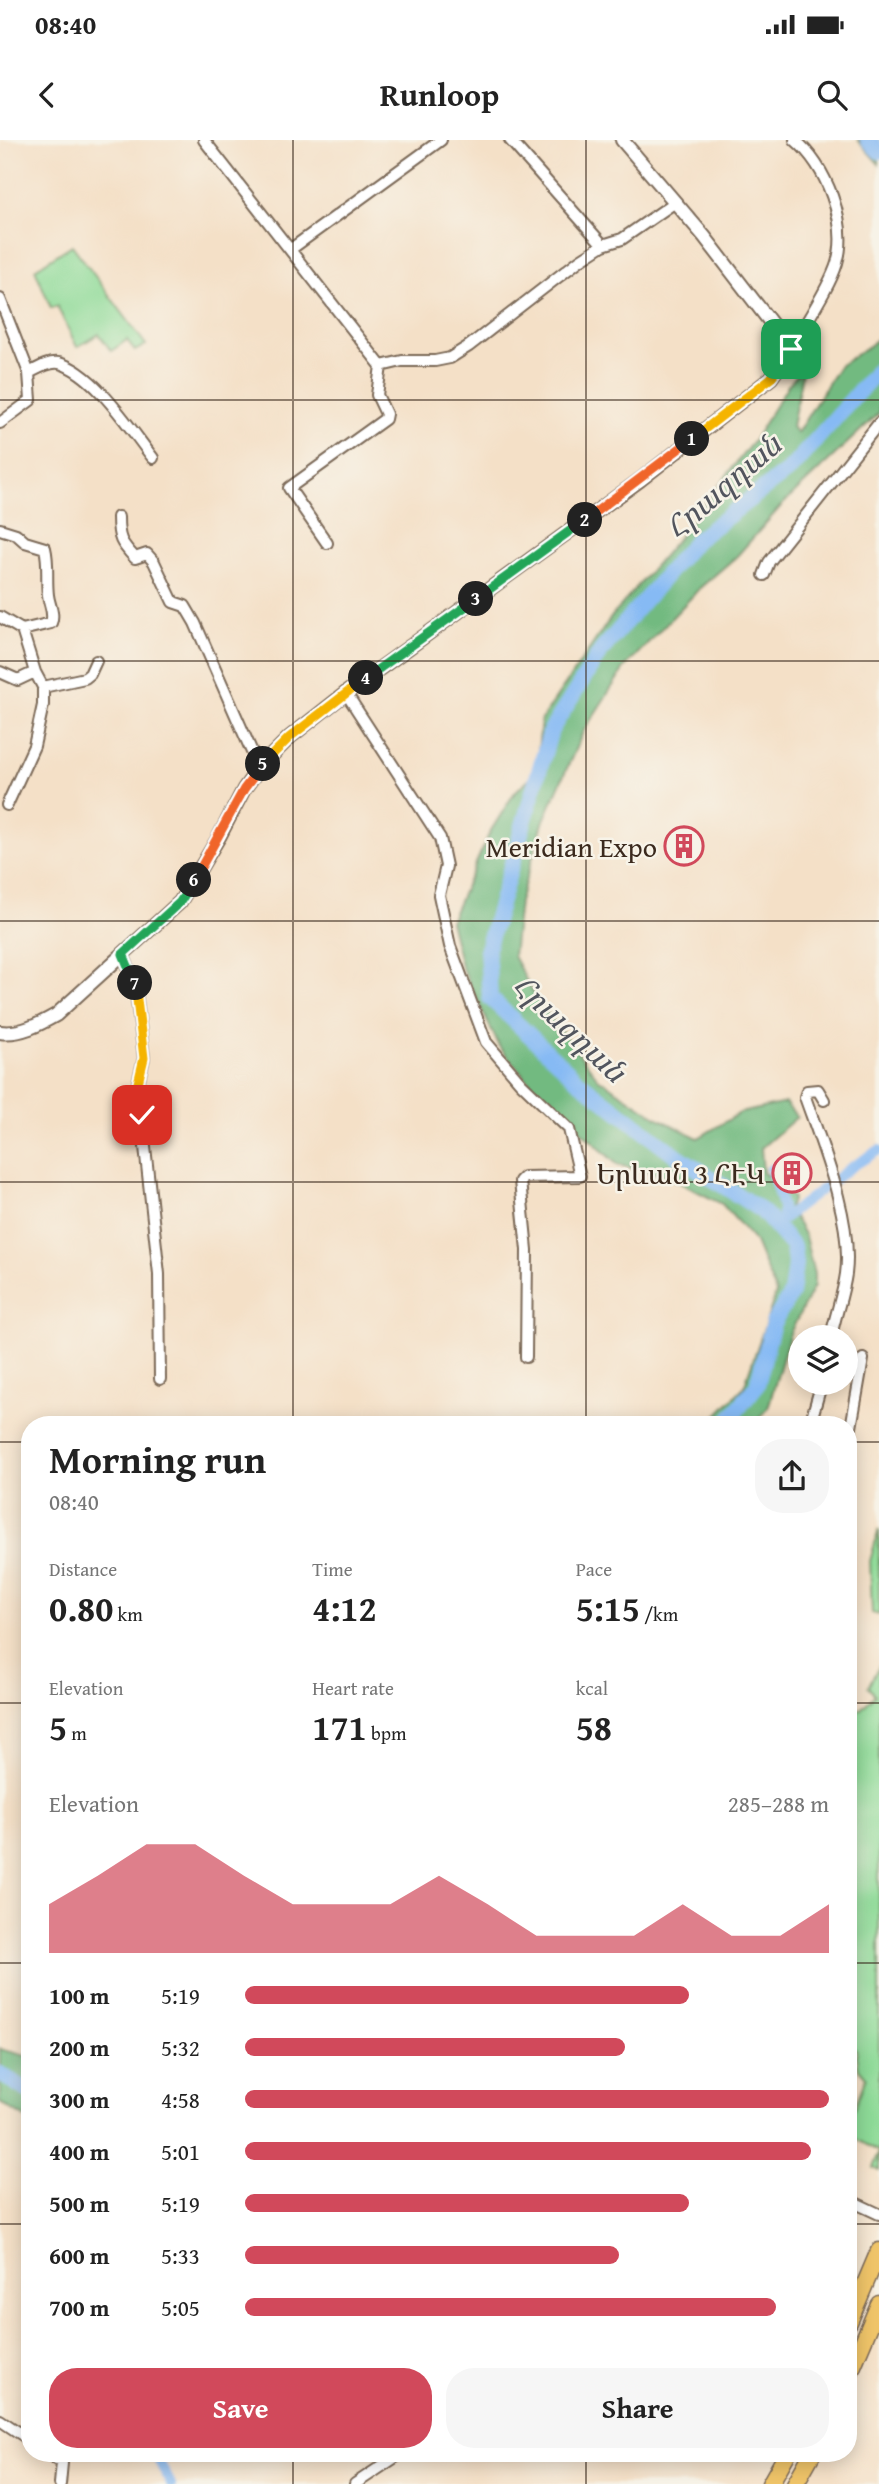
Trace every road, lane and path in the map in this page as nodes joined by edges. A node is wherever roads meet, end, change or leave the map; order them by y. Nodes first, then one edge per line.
1 (204, 140) edge
2 (441, 140) edge
3 (510, 140) edge
4 (622, 140) edge
5 (795, 140) edge
6 (674, 203) junction
7 (603, 245) junction
8 (291, 249) junction
9 (0, 299) edge
10 (791, 349) junction
11 (382, 366) junction
12 (29, 373) junction
13 (0, 423) edge
14 (879, 423) edge
15 (153, 458) dead end
16 (118, 517) dead end
17 (0, 529) edge
18 (327, 543) dead end
19 (764, 575) dead end
20 (0, 617) edge
21 (22, 630) junction
22 (96, 661) dead end
23 (0, 672) edge
24 (36, 673) junction
25 (43, 687) junction
26 (345, 693) junction
27 (258, 768) junction
28 (7, 805) dead end
29 (123, 954) junction
30 (0, 1032) edge
31 (824, 1100) dead end
32 (834, 1325) edge
33 (526, 1357) dead end
34 (863, 1359) dead end
35 (160, 1379) dead end
36 (818, 1395) edge
37 (812, 1416) edge
38 (853, 1416) edge
39 (857, 2204) edge
40 (879, 2214) edge
41 (879, 2251) edge
42 (875, 2276) edge
43 (857, 2307) edge
44 (876, 2310) edge
45 (857, 2313) edge
46 (857, 2356) edge
47 (0, 2420) edge
48 (21, 2435) edge
49 (61, 2462) edge
50 (388, 2462) edge
51 (782, 2462) edge
52 (807, 2462) edge
53 (60, 2484) edge
54 (355, 2484) edge
55 (770, 2484) edge
56 (795, 2484) edge

1 - 8 street
2 - 8 street
3 - 7 street
4 - 6 street
5 - 10 street
6 - 7 street
6 - 10 street
7 - 11 street
8 - 11 street
9 - 12 street
10 - 26 street
11 - 18 street
12 - 13 street
12 - 15 street
14 - 19 street
16 - 27 street
17 - 21 street
20 - 21 street
21 - 24 street
22 - 25 street
23 - 24 street
24 - 25 street
25 - 28 street
26 - 27 street
26 - 33 street
27 - 29 street
29 - 30 street
29 - 35 street
31 - 32 street
34 - 38 street
36 - 37 street
39 - 40 street
41 - 42 main road
42 - 43 main road
44 - 45 main road
44 - 46 main road
47 - 48 street
49 - 53 street
50 - 54 street
51 - 55 main road
52 - 56 main road

